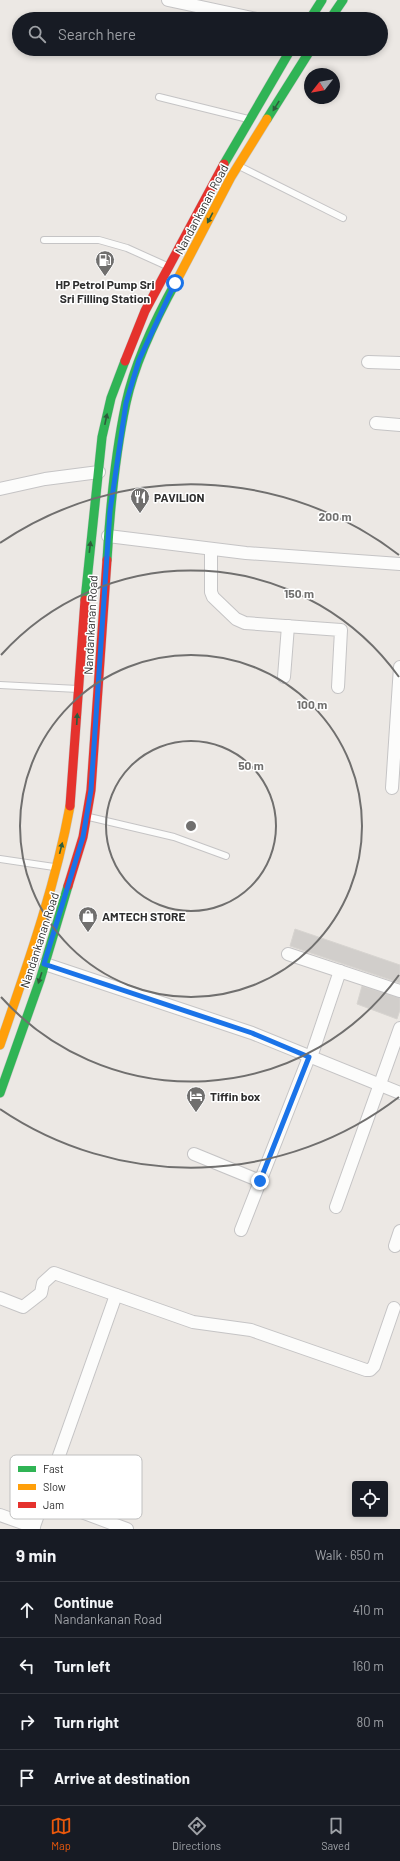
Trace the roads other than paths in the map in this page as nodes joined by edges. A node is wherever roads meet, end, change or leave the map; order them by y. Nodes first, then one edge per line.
1 (168, 0) edge
2 (322, 0) edge
3 (343, 0) edge
4 (224, 12) edge
5 (314, 12) edge
6 (335, 12) edge
7 (287, 56) edge
8 (307, 56) edge
9 (271, 81) junction
10 (285, 90) junction
11 (159, 97) dead end
12 (249, 119) junction
13 (238, 166) junction
14 (343, 218) dead end
15 (44, 240) dead end
16 (168, 266) junction
17 (368, 362) dead end
18 (400, 363) edge
19 (376, 423) dead end
20 (400, 425) edge
21 (99, 472) junction
22 (0, 489) edge
23 (108, 536) junction
24 (211, 549) junction
25 (400, 564) edge
26 (87, 574) junction
27 (104, 576) junction
28 (288, 626) junction
29 (400, 667) edge
30 (284, 677) dead end
31 (0, 685) edge
32 (338, 687) dead end
33 (79, 689) junction
34 (392, 788) dead end
35 (86, 816) junction
36 (226, 856) dead end
37 (0, 860) edge
38 (56, 867) junction
39 (288, 954) dead end
40 (44, 964) junction
41 (340, 971) junction
42 (400, 991) edge
43 (400, 1028) edge
44 (0, 1045) edge
45 (310, 1057) junction
46 (379, 1085) junction
47 (0, 1093) edge
48 (400, 1093) edge
49 (194, 1154) dead end
50 (260, 1181) junction
51 (336, 1207) dead end
52 (241, 1230) dead end
53 (400, 1231) edge
54 (394, 1246) dead end
55 (116, 1295) junction
56 (0, 1298) edge
57 (394, 1308) dead end
58 (59, 1455) edge
59 (0, 1515) edge
60 (10, 1519) edge
61 (10, 1519) edge
62 (100, 1519) edge
63 (33, 1528) edge
64 (127, 1529) edge

1 - 4 street
2 - 5 main road
3 - 6 main road
7 - 9 main road, Nandankanan Road
8 - 10 main road, Nandankanan Road
9 - 10 street
9 - 12 main road, Nandankanan Road
10 -> 13 main road, Nandankanan Road
11 - 12 lane
12 - 16 main road, Nandankanan Road
13 - 14 lane
13 -> 23 main road, Nandankanan Road
15 - 16 lane
21 -> 16 main road, Nandankanan Road
17 - 18 street
19 - 20 street
21 - 22 street
26 -> 21 main road, Nandankanan Road
23 - 24 street
23 - 27 main road, Nandankanan Road
24 - 25 street
24 - 28 street
26 - 27 main road
26 - 33 main road, Nandankanan Road
27 - 35 main road, Nandankanan Road
28 - 30 street
28 - 32 street
29 - 34 street
31 - 33 lane
38 -> 33 main road, Nandankanan Road
35 - 36 lane
35 - 40 main road, Nandankanan Road
37 - 38 lane
38 - 44 main road, Nandankanan Road
39 - 41 street
40 - 45 street
40 -> 47 main road, Nandankanan Road
41 - 42 street
41 - 45 street
43 - 46 street
45 - 46 street
45 - 50 street
46 - 48 street
46 - 51 street
49 - 50 street
50 - 52 street
53 - 54 street
55 - 56 street
55 - 57 street
55 - 58 street
59 - 60 street
61 - 63 street
62 - 64 street

